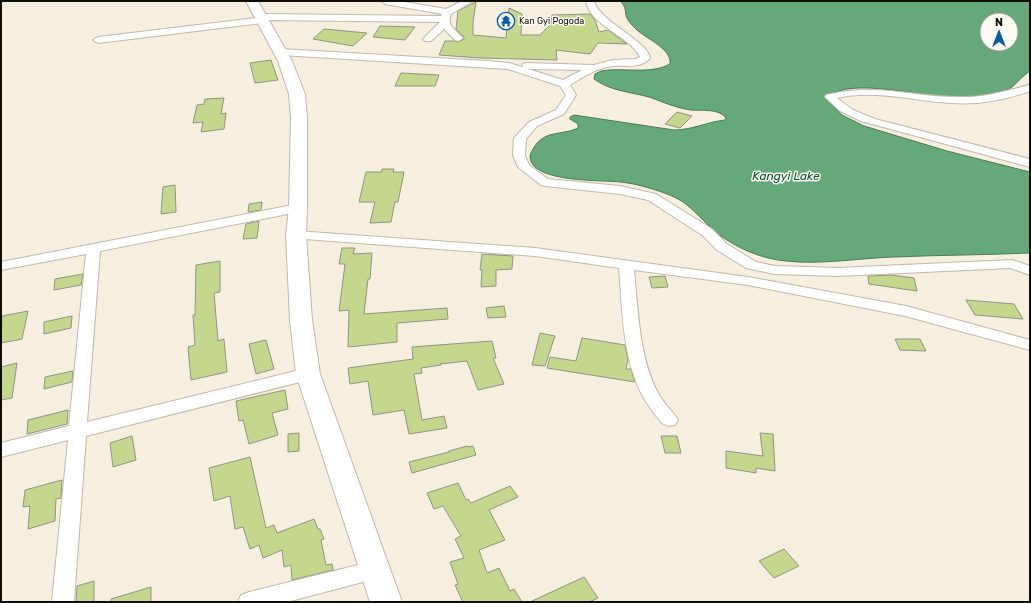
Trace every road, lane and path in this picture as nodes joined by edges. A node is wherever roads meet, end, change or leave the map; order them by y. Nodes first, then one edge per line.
1 (385, 1) edge
2 (469, 1) edge
3 (590, 1) edge
4 (258, 13) edge
5 (445, 18) junction
6 (458, 38) dead end
7 (98, 40) dead end
8 (281, 52) junction
9 (412, 60) junction
10 (509, 66) junction
11 (598, 67) junction
12 (564, 84) junction
13 (1030, 88) edge
14 (1030, 163) edge
15 (298, 208) junction
16 (296, 235) junction
17 (93, 248) junction
18 (626, 264) junction
19 (1, 266) edge
20 (1030, 271) edge
21 (1030, 345) edge
22 (308, 374) junction
23 (669, 420) dead end
24 (77, 431) junction
25 (1, 450) edge
26 (374, 570) junction
27 (62, 602) edge
28 (250, 602) edge
29 (386, 602) edge

1 - 5 street
2 - 5 street
3 - 11 street
4 - 5 street
4 - 7 street
4 - 8 highway
5 - 6 street
5 - 9 street
8 - 9 street
8 - 15 highway
9 - 10 street
10 - 11 street
10 - 12 street
11 - 12 street
12 - 20 street
13 - 14 street
15 - 16 highway
15 - 17 street
16 - 18 street
16 - 22 highway
17 - 19 street
17 - 24 street
18 - 21 street
18 - 23 street
22 - 24 street
22 - 26 highway
24 - 25 street
24 - 27 street
26 - 28 street
26 - 29 highway

